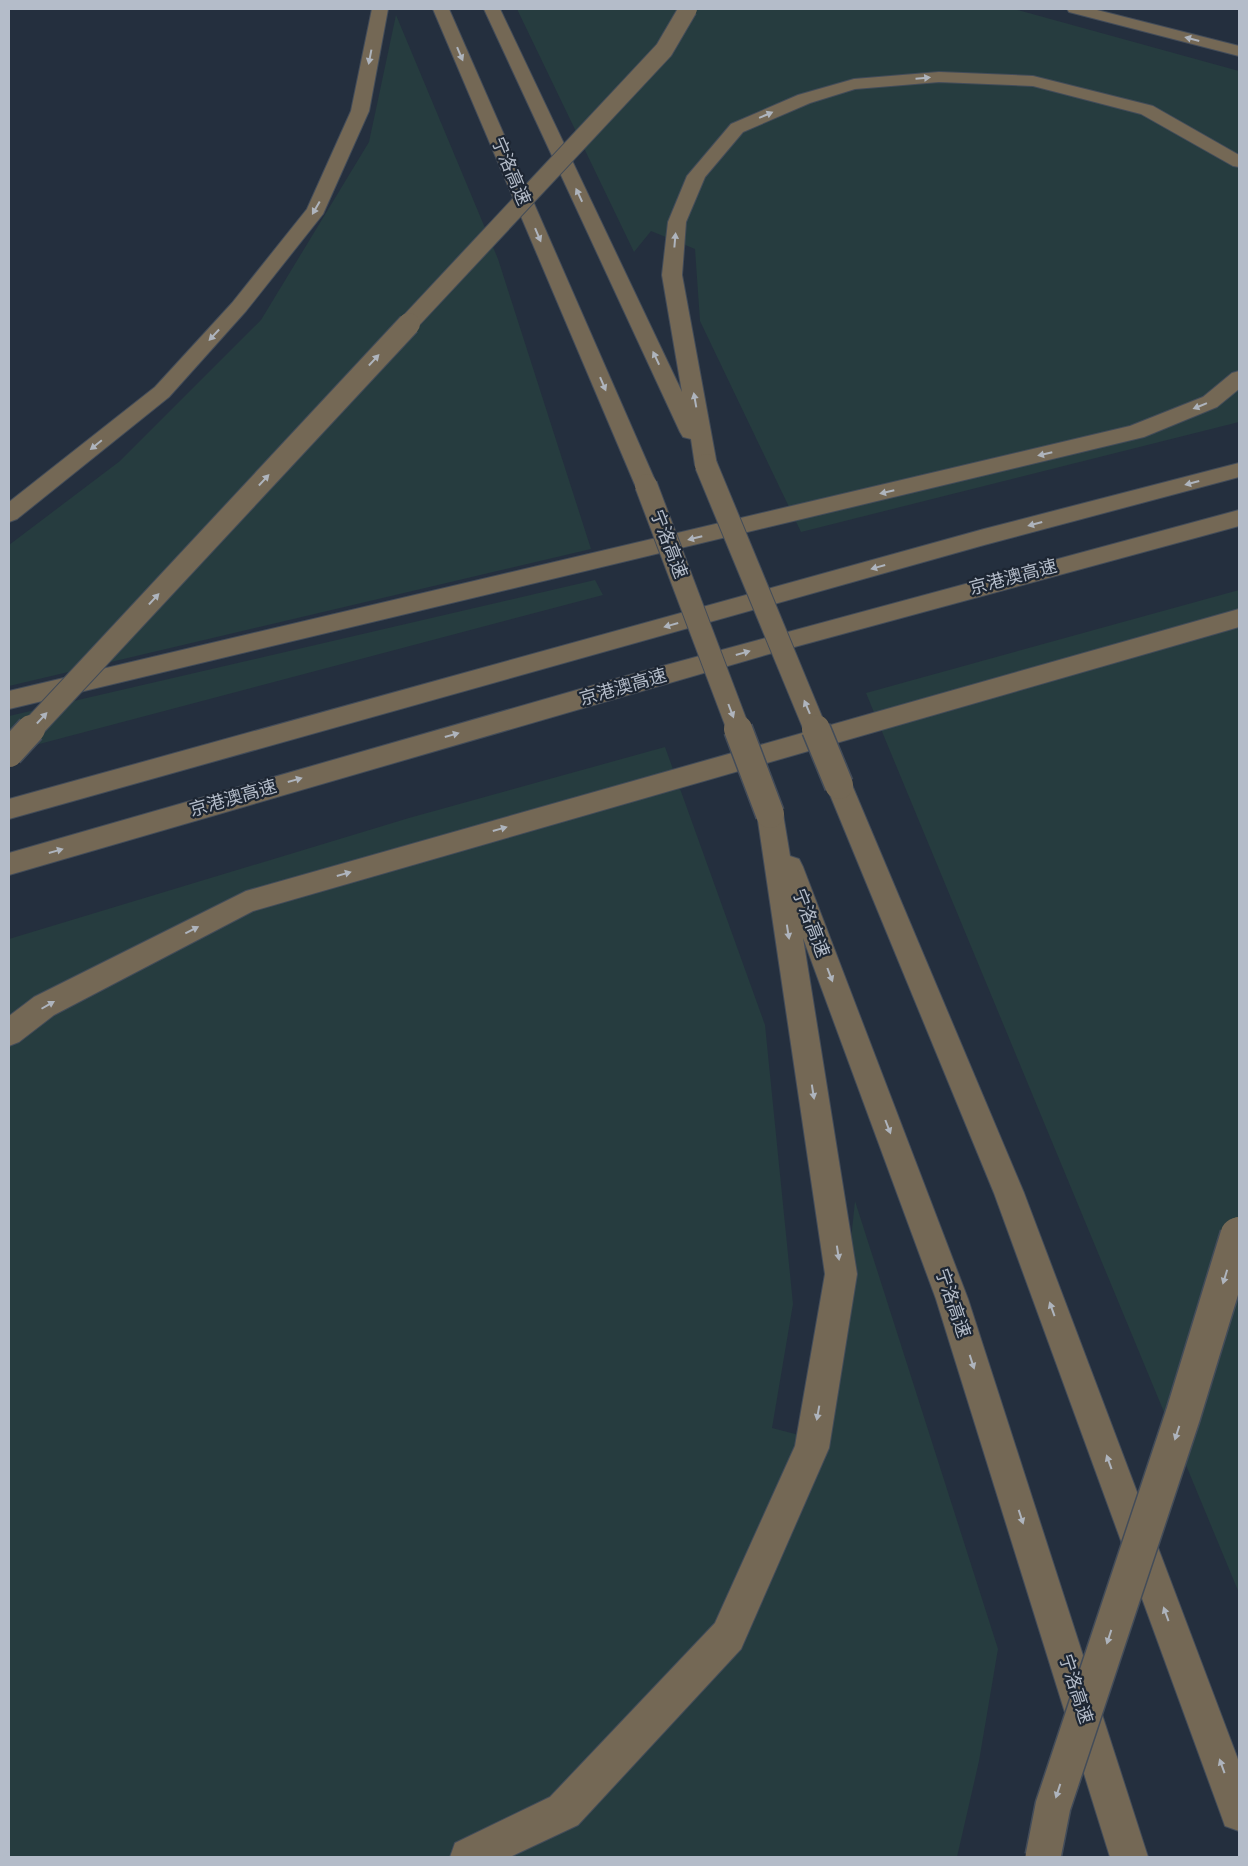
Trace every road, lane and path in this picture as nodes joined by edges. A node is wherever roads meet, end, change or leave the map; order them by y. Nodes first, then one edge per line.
1 (380, 9) edge
2 (441, 9) edge
3 (492, 9) edge
4 (688, 9) edge
5 (1075, 9) edge
6 (1239, 51) edge
7 (1239, 162) edge
8 (1239, 378) edge
9 (706, 465) junction
10 (1239, 470) edge
11 (9, 514) edge
12 (1239, 518) edge
13 (1239, 618) edge
14 (9, 700) edge
15 (9, 753) edge
16 (9, 809) edge
17 (770, 814) junction
18 (9, 864) edge
19 (9, 1033) edge
20 (1239, 1230) edge
21 (1239, 1812) edge
22 (469, 1857) edge
23 (1043, 1857) edge
24 (1129, 1857) edge

1 -> 11 highway
2 -> 17 highway, 宁洛高速, bridge
9 -> 3 highway
15 -> 4 highway, bridge
6 -> 5 highway
9 -> 7 highway
8 -> 14 highway
21 -> 9 highway, bridge
10 -> 16 highway
18 -> 12 highway, 京港澳高速
19 -> 13 highway
17 -> 22 highway
17 -> 24 highway, 宁洛高速
20 -> 23 highway, bridge

